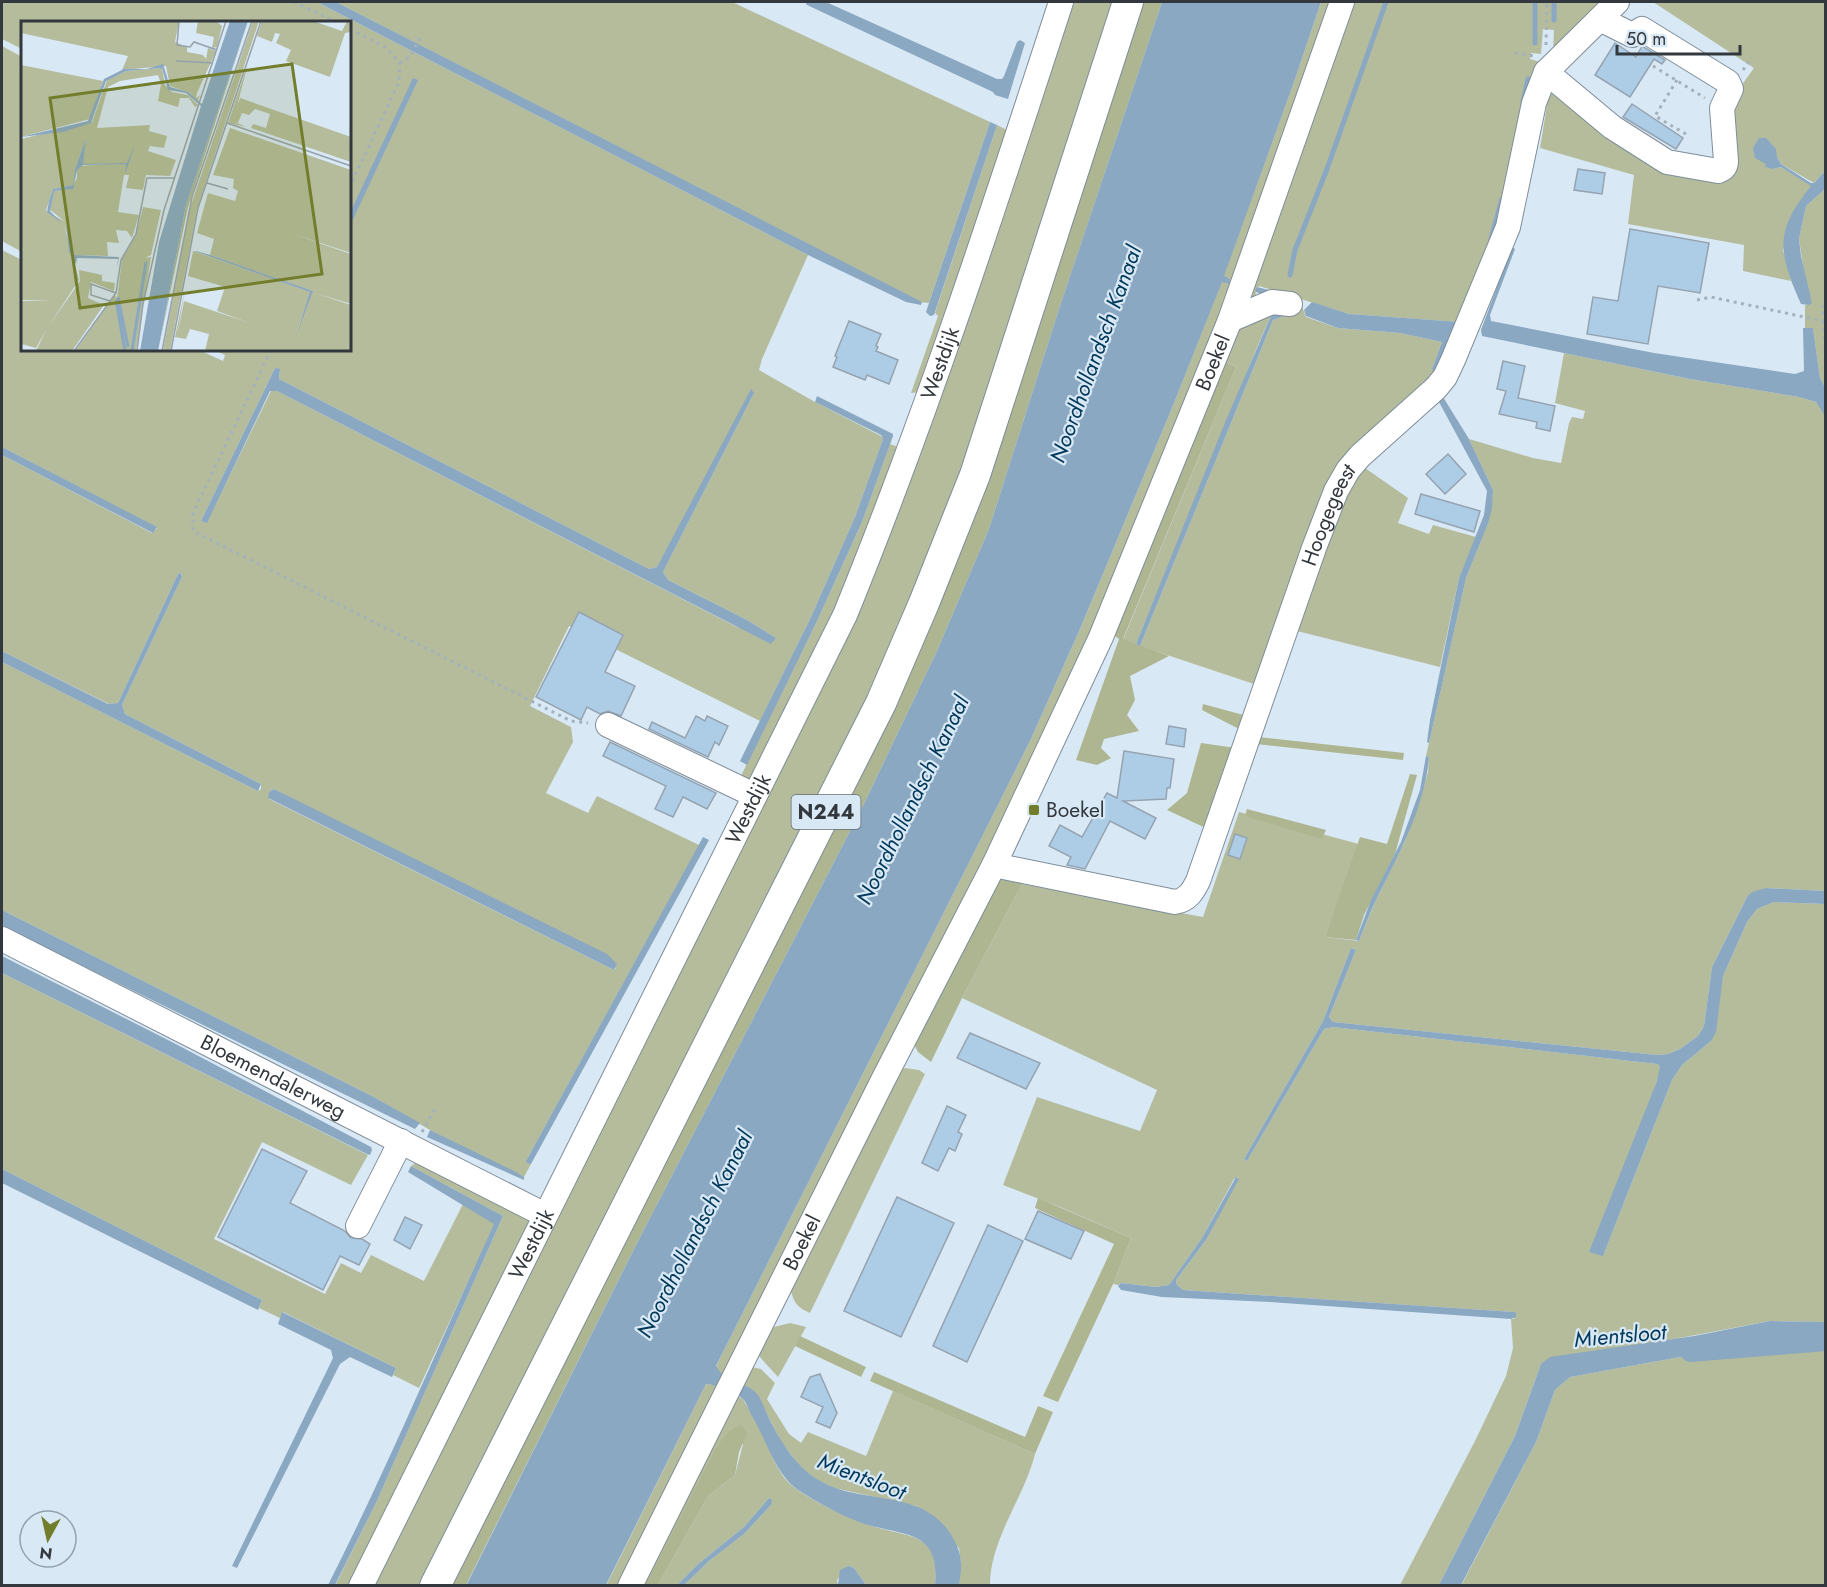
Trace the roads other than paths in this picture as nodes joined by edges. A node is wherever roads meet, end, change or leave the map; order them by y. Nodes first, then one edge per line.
1 (1061, 2) edge
2 (1128, 2) edge
3 (1342, 2) edge
4 (1617, 2) edge
5 (1600, 19) junction
6 (1541, 64) junction
7 (1290, 304) dead end
8 (1230, 320) junction
9 (608, 724) road end
10 (754, 795) junction
11 (994, 865) junction
12 (2, 939) edge
13 (407, 1145) junction
14 (545, 1215) junction
15 (358, 1226) dead end
16 (361, 1586) edge
17 (435, 1586) edge
18 (630, 1586) edge

1 - 10 street, Westdijk
2 - 17 main road, N244
3 - 8 street, Boekel
4 - 5 street, Hoogegeest
5 - 6 street, Hoogegeest
5 - 6 street
6 - 11 street, Hoogegeest
7 - 8 street
8 - 11 street, Boekel
9 - 10 street
10 - 14 street, Westdijk
11 - 18 street, Boekel
12 - 13 street, Bloemendalerweg
13 - 14 street, Bloemendalerweg
13 - 15 street
14 - 16 street, Westdijk

